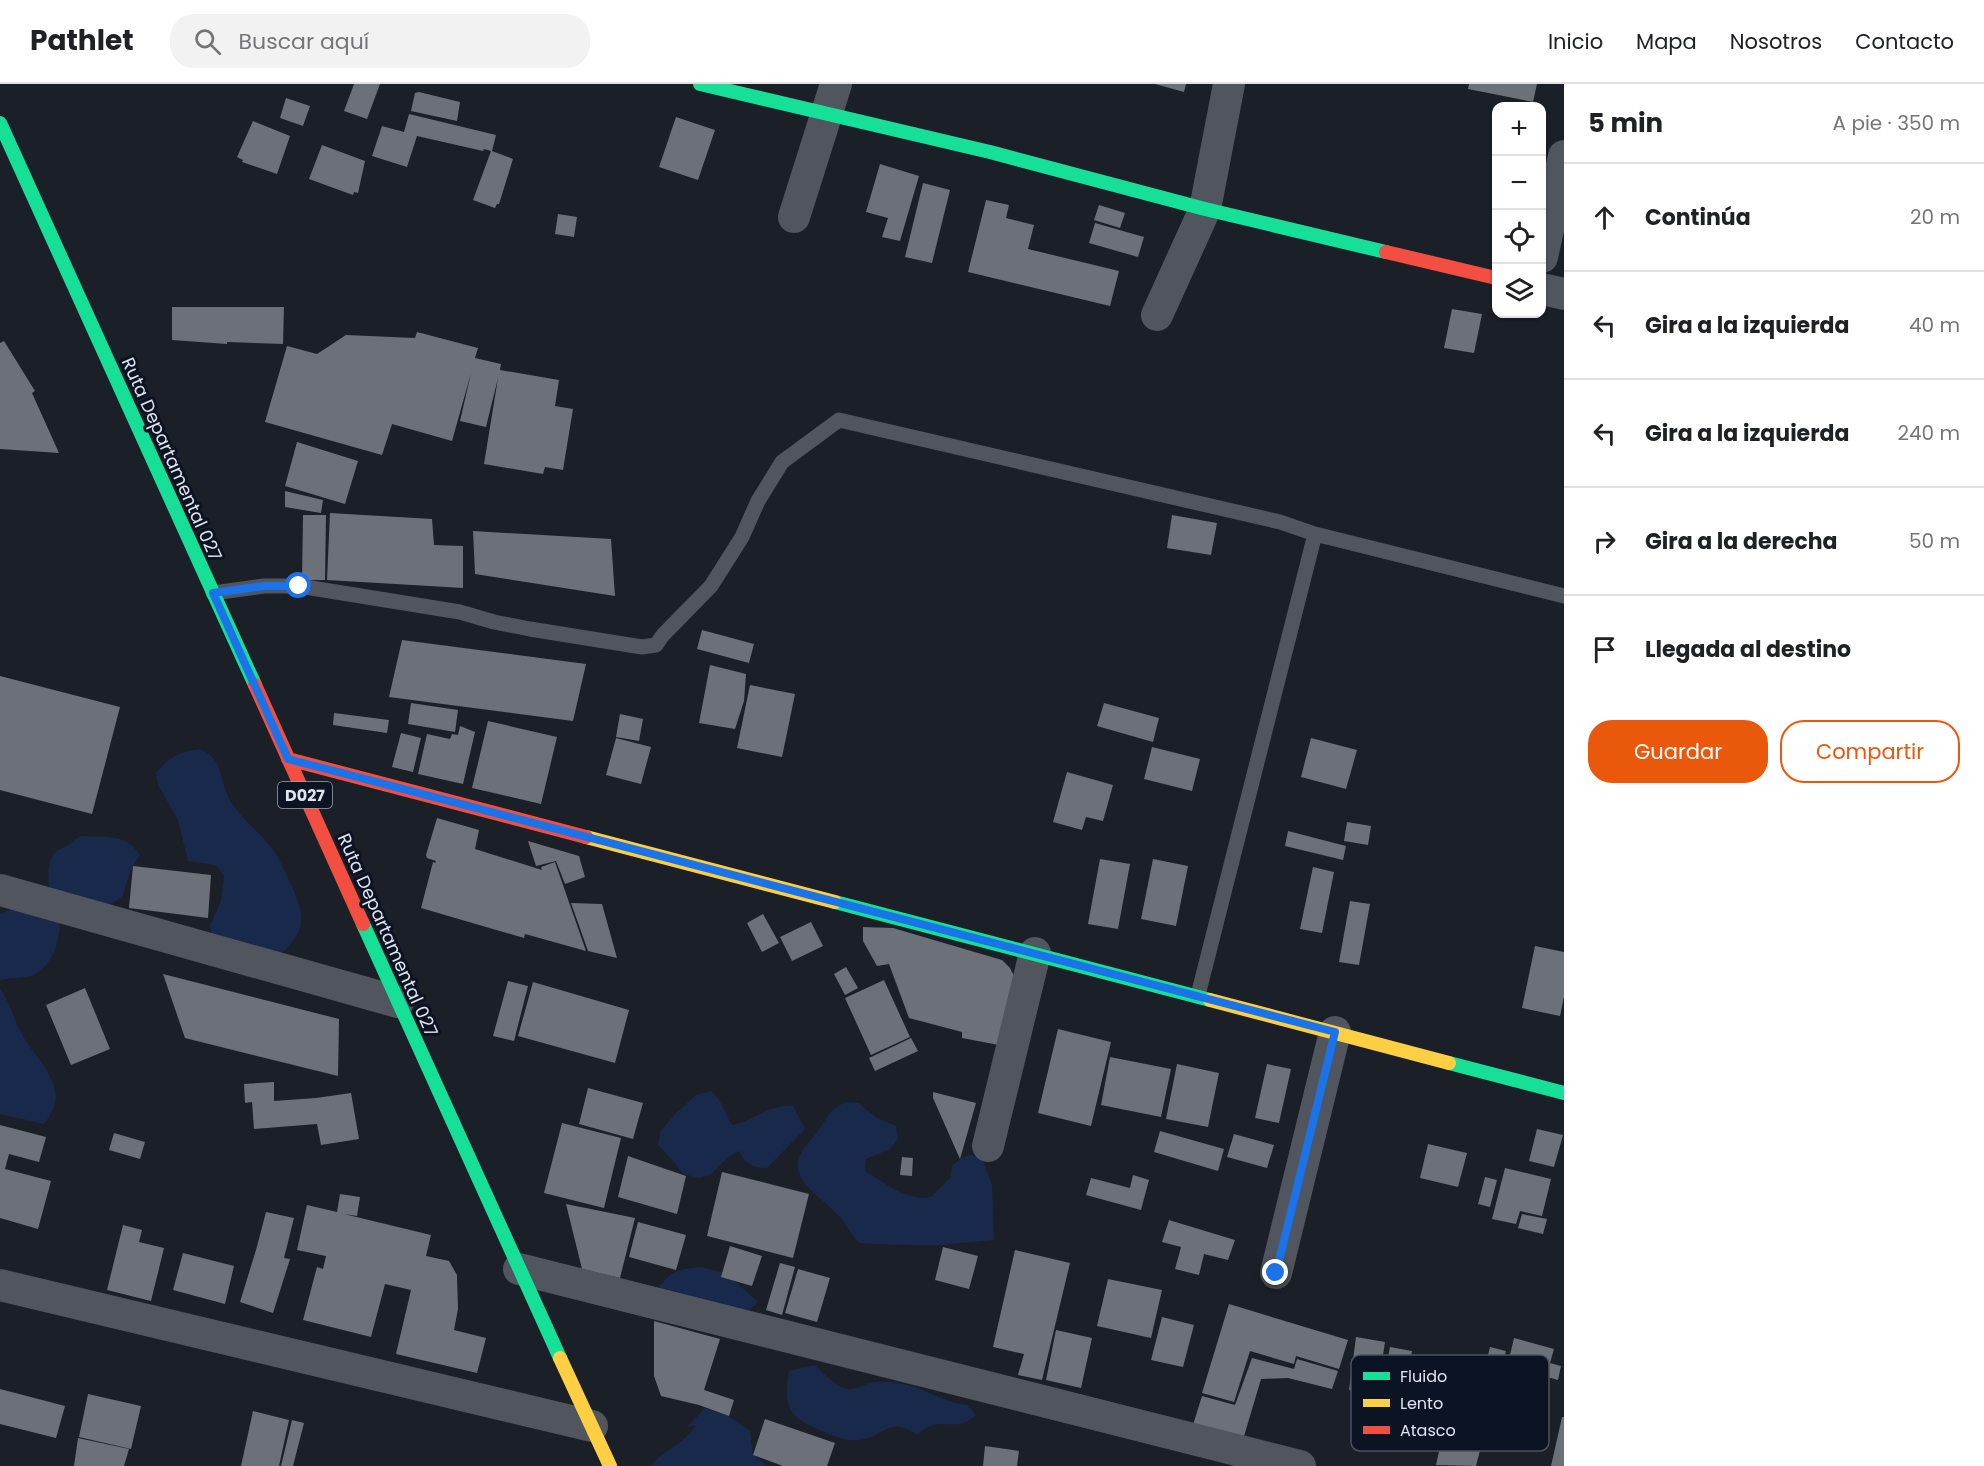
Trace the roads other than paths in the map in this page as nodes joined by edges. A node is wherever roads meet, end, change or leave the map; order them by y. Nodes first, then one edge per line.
1 (700, 84) edge
2 (836, 84) edge
3 (1229, 84) edge
4 (828, 114) junction
5 (0, 123) edge
6 (1564, 156) edge
7 (1205, 209) junction
8 (794, 217) dead end
9 (1546, 239) edge
10 (1492, 277) edge
11 (1546, 290) edge
12 (1564, 294) edge
13 (1157, 315) dead end
14 (1315, 534) junction
15 (213, 593) junction
16 (1564, 596) edge
17 (288, 759) junction
18 (0, 890) edge
19 (1035, 953) junction
20 (1198, 995) junction
21 (398, 1002) junction
22 (1335, 1032) junction
23 (1564, 1093) edge
24 (988, 1146) dead end
25 (519, 1269) junction
26 (1276, 1273) dead end
27 (0, 1285) edge
28 (591, 1426) junction
29 (610, 1466) edge
30 (1300, 1466) edge

1 - 4 street
2 - 4 street
3 - 7 street
4 - 7 street
4 - 8 street
5 - 15 street, Ruta Departamental 027 / D027
6 - 9 street
7 - 10 street
7 - 13 street
11 - 12 street
14 - 15 lane
14 - 16 lane
14 - 20 lane
15 - 17 street, Ruta Departamental 027 / D027
17 - 19 street
17 - 21 street, Ruta Departamental 027 / D027
18 - 21 street
19 - 20 street
19 - 24 street
20 - 22 street
21 - 25 street, Ruta Departamental 027 / D027
22 - 23 street
22 - 26 street
25 - 28 street, Ruta Departamental 027 / D027
25 - 30 street
27 - 28 street
28 - 29 street, Ruta Departamental 027 / D027

